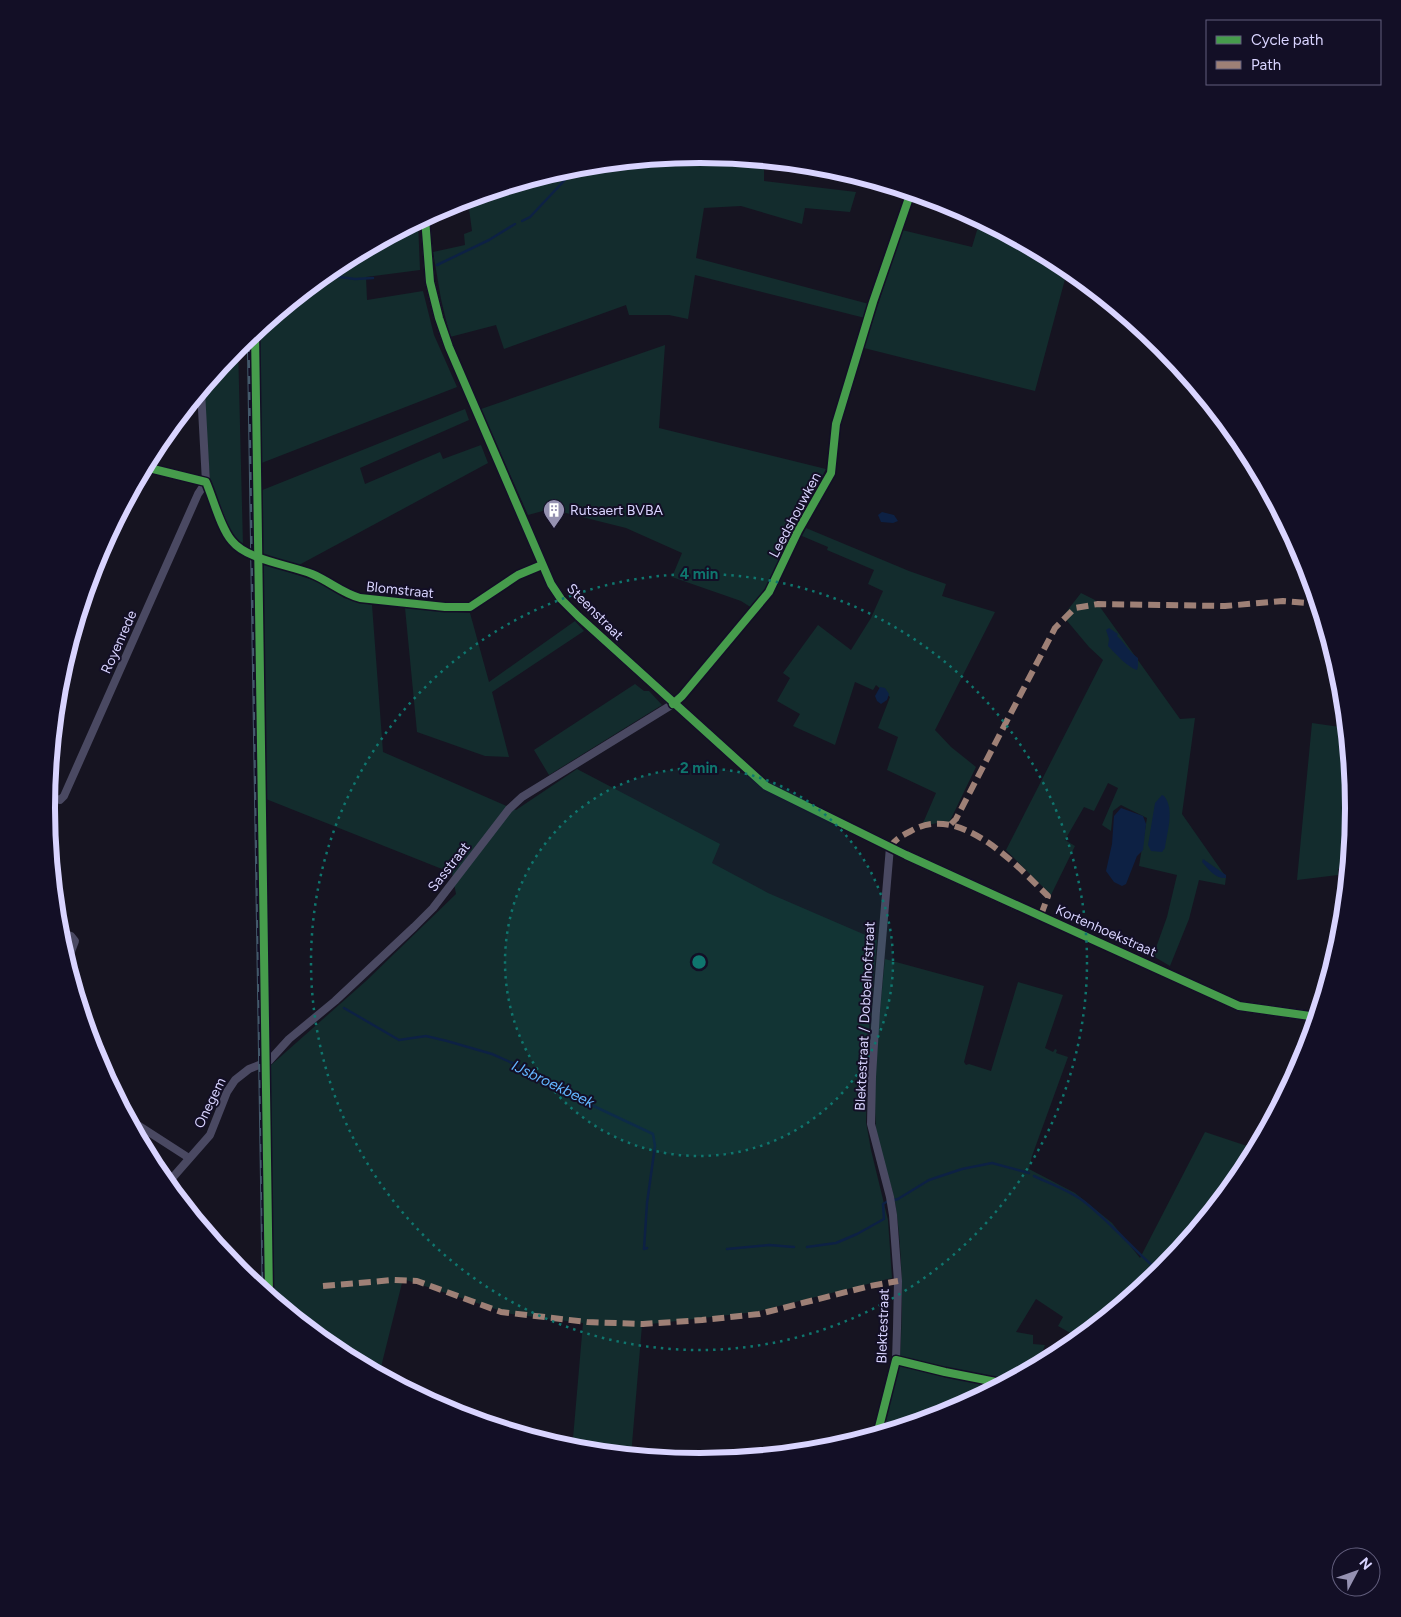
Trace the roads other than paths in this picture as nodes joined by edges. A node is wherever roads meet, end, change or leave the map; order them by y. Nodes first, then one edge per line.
1 (910, 198) edge
2 (426, 225) edge
3 (201, 401) edge
4 (152, 469) edge
5 (206, 482) junction
6 (542, 565) junction
7 (673, 704) junction
8 (55, 798) edge
9 (890, 847) junction
10 (67, 935) edge
11 (71, 951) edge
12 (1312, 1017) edge
13 (258, 1066) joint
14 (138, 1125) edge
15 (189, 1158) junction
16 (172, 1178) edge
17 (893, 1215) joint
18 (896, 1360) junction
19 (996, 1382) edge
20 (879, 1429) edge

1 - 7 street, Leedshouwken
2 - 6 street, Steenstraat
3 - 5 street, Blomstraat
4 - 5 street
5 - 6 street, Blomstraat
5 - 8 street, Royenrede
6 - 7 street, Steenstraat
7 - 9 street, Steenstraat
7 - 13 street, Sasstraat
9 - 12 street, Kortenhoekstraat
9 - 17 street, Blektestraat / Dobbelhofstraat
10 - 11 street
13 - 15 street, Onegem
14 - 15 street
15 - 16 street
17 - 18 street, Blektestraat
18 - 19 street
18 - 20 street, Blektestraat

